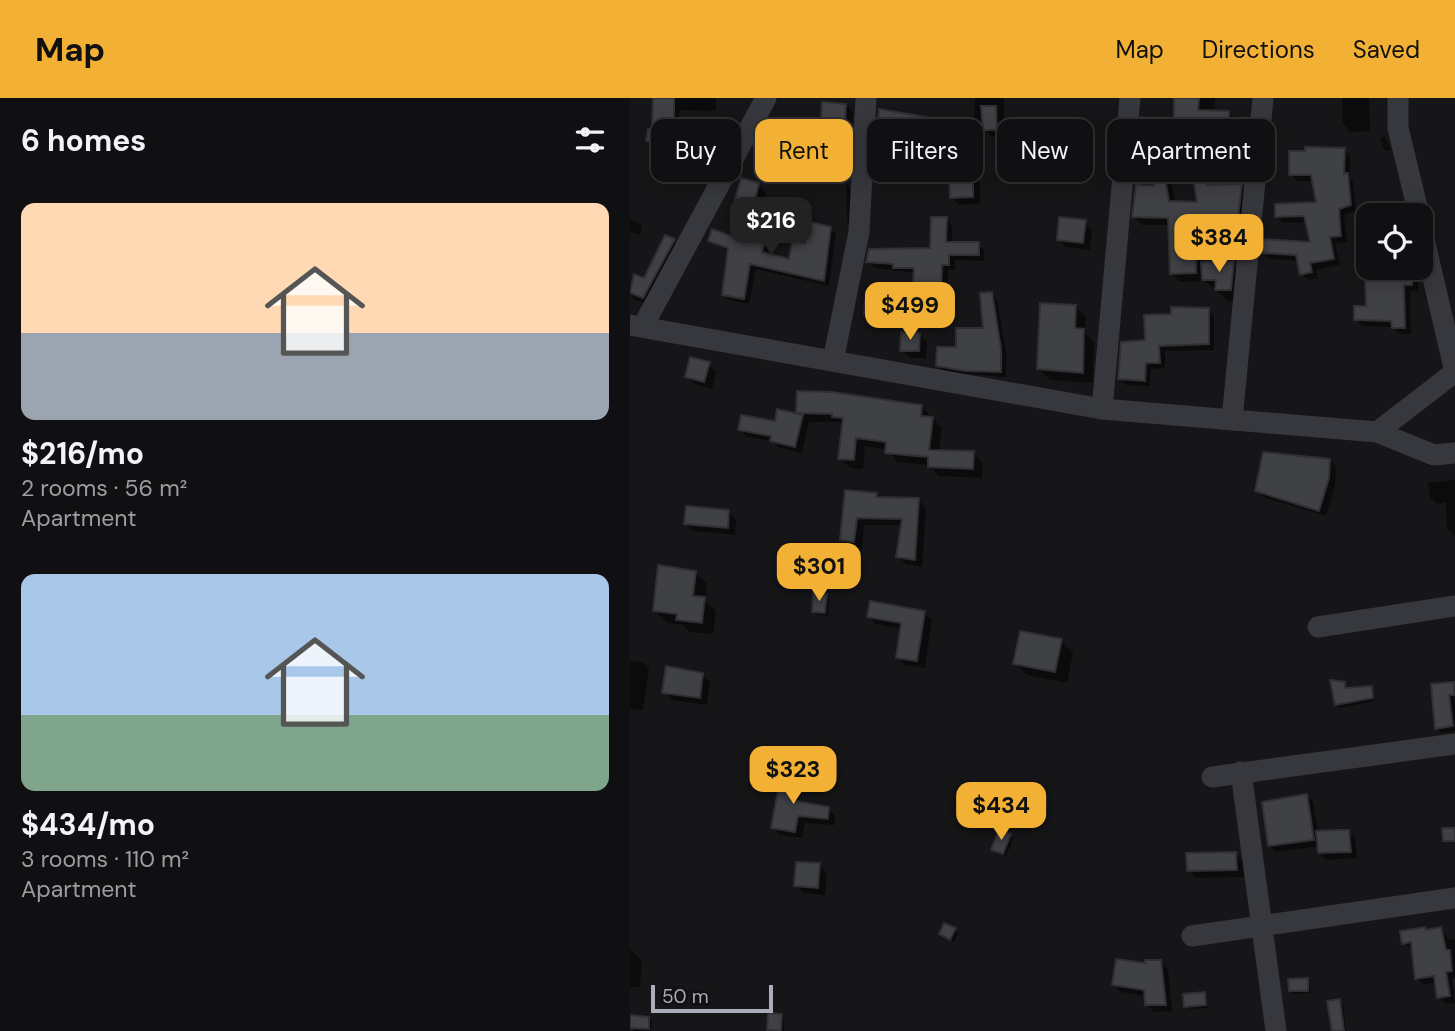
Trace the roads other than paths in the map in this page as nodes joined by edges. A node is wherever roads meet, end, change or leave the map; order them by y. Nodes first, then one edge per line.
1 (766, 98) edge
2 (866, 98) edge
3 (1130, 98) edge
4 (1263, 98) edge
5 (1398, 98) edge
6 (1416, 203) edge
7 (1433, 278) edge
8 (636, 326) edge
9 (833, 361) junction
10 (1455, 372) edge
11 (1102, 410) junction
12 (1232, 420) junction
13 (1377, 432) junction
14 (1455, 453) edge
15 (1455, 606) edge
16 (1318, 627) dead end
17 (1455, 744) edge
18 (1241, 772) junction
19 (1212, 776) dead end
20 (1455, 898) edge
21 (1262, 926) junction
22 (1192, 936) dead end
23 (1276, 1031) edge

1 - 8 street
2 - 9 street
3 - 11 street
4 - 12 street
5 - 6 street
7 - 10 street
8 - 9 street
9 - 11 street
10 - 13 street
11 - 12 street
12 - 13 street
13 - 14 street
15 - 16 street
17 - 18 street
18 - 19 street
18 - 21 street
20 - 21 street
21 - 22 street
21 - 23 street

